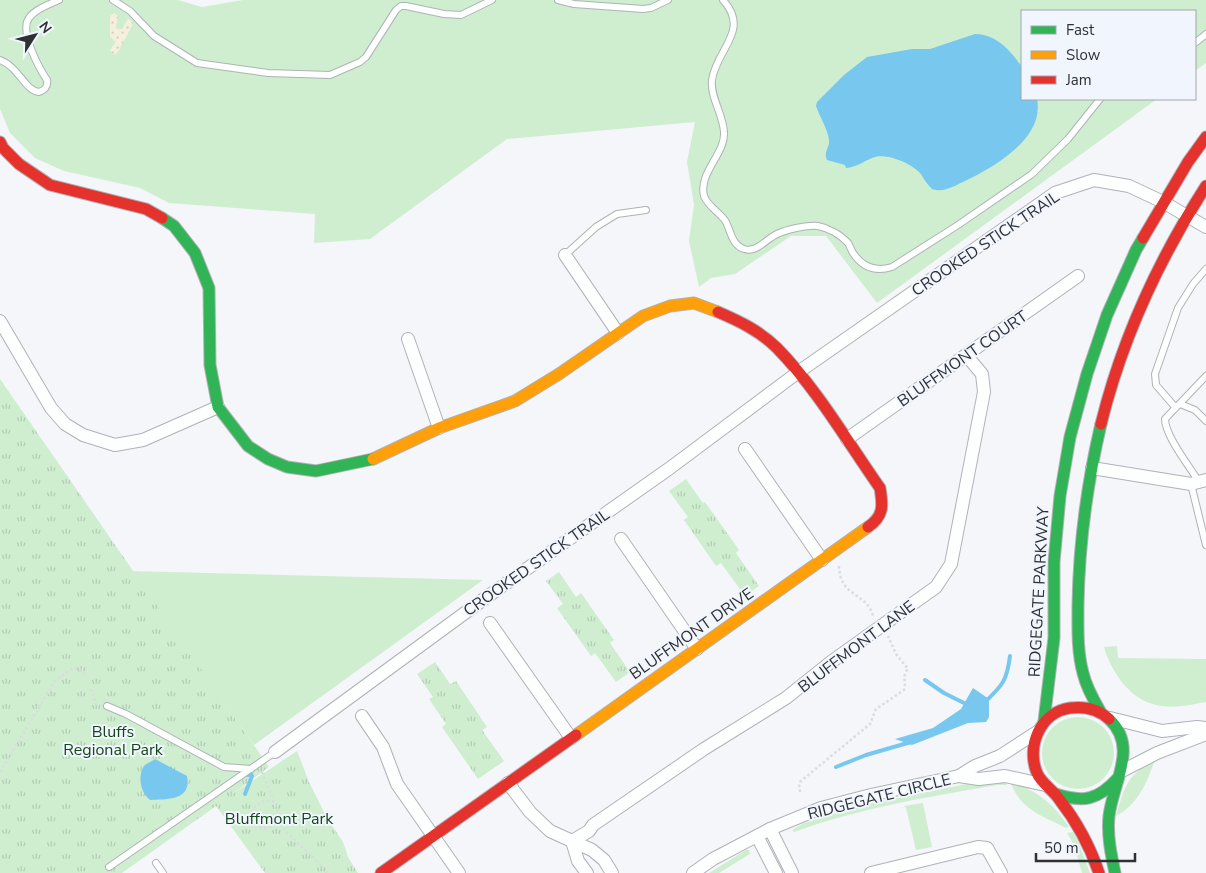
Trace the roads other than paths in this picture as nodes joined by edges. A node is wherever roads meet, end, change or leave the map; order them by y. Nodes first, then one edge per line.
1 (60, 0) edge
2 (113, 0) edge
3 (492, 0) edge
4 (558, 0) edge
5 (668, 0) edge
6 (723, 0) edge
7 (1206, 34) edge
8 (1196, 42) edge
9 (0, 60) edge
10 (1099, 100) edge
11 (1206, 137) edge
12 (0, 142) edge
13 (1206, 186) edge
14 (1163, 202) junction
15 (646, 210) dead end
16 (1187, 216) junction
17 (1206, 227) edge
18 (565, 255) joint
19 (1206, 269) edge
20 (1078, 276) dead end
21 (0, 322) edge
22 (618, 333) junction
23 (408, 339) dead end
24 (966, 355) junction
25 (797, 373) junction
26 (1206, 376) edge
27 (1177, 406) junction
28 (218, 407) junction
29 (1206, 420) edge
30 (439, 428) junction
31 (847, 439) junction
32 (745, 449) dead end
33 (1092, 468) junction
34 (1199, 482) edge
35 (621, 539) dead end
36 (1206, 545) edge
37 (822, 560) junction
38 (490, 623) dead end
39 (697, 649) junction
40 (107, 706) dead end
41 (1105, 715) junction
42 (362, 716) dead end
43 (1040, 727) junction
44 (1206, 728) edge
45 (1206, 734) edge
46 (571, 738) junction
47 (275, 752) joint
48 (254, 767) junction
49 (1120, 775) junction
50 (959, 776) junction
51 (508, 783) junction
52 (1045, 786) junction
53 (1056, 794) junction
54 (770, 829) junction
55 (433, 836) junction
56 (757, 836) junction
57 (572, 841) junction
58 (156, 863) dead end
59 (109, 867) dead end
60 (887, 871) edge
61 (163, 873) edge
62 (381, 873) edge
63 (459, 873) edge
64 (587, 873) edge
65 (612, 873) edge
66 (693, 873) edge
67 (776, 873) edge
68 (792, 873) edge
69 (871, 873) edge
70 (1001, 873) edge
71 (1099, 873) edge
72 (1115, 873) edge

1 - 9 lane
2 - 3 lane
4 - 5 lane
6 - 10 lane
7 - 8 lane
11 - 14 street, RIDGEGATE PARKWAY
12 - 28 street
13 - 16 street
14 - 16 street, CROOKED STICK TRAIL
14 - 25 street, CROOKED STICK TRAIL
14 - 43 street, RIDGEGATE PARKWAY
15 - 18 lane
16 - 17 street, CROOKED STICK TRAIL
16 - 33 street
18 - 22 street
19 - 27 lane
20 - 24 street, BLUFFMONT COURT
21 - 28 street
22 - 25 street
22 - 30 street
23 - 30 street
24 - 31 street, BLUFFMONT COURT
24 - 57 street, BLUFFMONT LANE
25 - 31 street, BLUFFMONT DRIVE
25 - 47 street, CROOKED STICK TRAIL
26 - 27 lane
27 - 29 lane
27 - 34 lane
28 - 30 street
31 - 37 street, BLUFFMONT DRIVE
32 - 37 street
33 - 34 street
33 - 41 street
34 - 36 lane
35 - 39 street
37 - 39 street, BLUFFMONT DRIVE
38 - 46 street
39 - 46 street, BLUFFMONT DRIVE
40 - 48 lane
41 - 43 street
41 - 44 street
41 - 49 street
42 - 55 street
43 - 50 street, RIDGEGATE CIRCLE
43 - 52 street, RIDGEGATE PARKWAY
45 - 49 street
46 - 51 street, BLUFFMONT DRIVE
47 - 48 lane
48 - 59 lane
49 - 53 street, RIDGEGATE PARKWAY
49 - 72 street
50 - 52 street, RIDGEGATE CIRCLE
50 - 54 street, RIDGEGATE CIRCLE
51 - 55 street, BLUFFMONT DRIVE
51 - 57 street
52 - 53 street, RIDGEGATE PARKWAY
53 - 71 street, RIDGEGATE PARKWAY
54 - 56 street, RIDGEGATE CIRCLE
54 - 68 street
55 - 62 street, BLUFFMONT DRIVE
55 - 63 street
56 - 66 street, RIDGEGATE CIRCLE
56 - 67 street
57 - 64 street
57 - 65 street
58 - 61 lane
60 - 69 street
60 - 70 street

